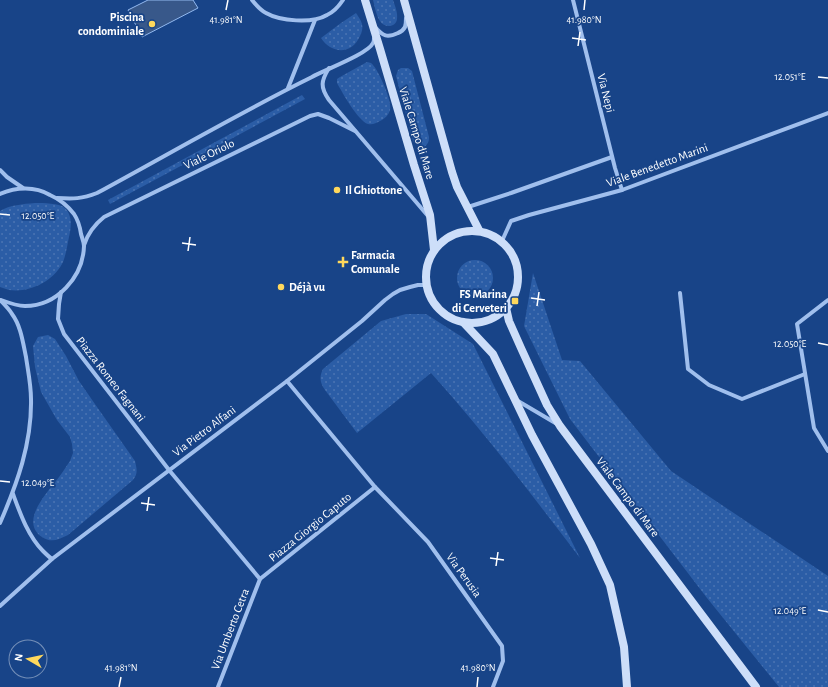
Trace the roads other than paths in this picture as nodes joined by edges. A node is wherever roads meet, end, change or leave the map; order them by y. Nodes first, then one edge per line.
1 (252, 0) edge
2 (343, 0) edge
3 (365, 0) edge
4 (404, 0) edge
5 (573, 0) edge
6 (407, 10) junction
7 (314, 20) junction
8 (373, 24) junction
9 (329, 68) junction
10 (288, 88) junction
11 (828, 113) edge
12 (355, 131) junction
13 (612, 157) junction
14 (0, 170) edge
15 (25, 189) junction
16 (622, 190) junction
17 (0, 194) edge
18 (57, 198) junction
19 (468, 207) junction
20 (431, 219) junction
21 (478, 230) junction
22 (502, 241) junction
23 (84, 245) junction
24 (434, 250) junction
25 (427, 286) junction
26 (61, 292) junction
27 (680, 293) dead end
28 (0, 300) edge
29 (828, 300) edge
30 (506, 308) junction
31 (463, 322) junction
32 (805, 374) junction
33 (287, 380) junction
34 (514, 399) junction
35 (560, 426) junction
36 (828, 451) edge
37 (169, 470) junction
38 (375, 487) junction
39 (13, 493) junction
40 (0, 523) edge
41 (52, 559) junction
42 (260, 579) junction
43 (0, 606) edge
44 (218, 687) edge
45 (493, 687) edge
46 (627, 687) edge
47 (756, 687) edge

1 - 7 street
2 - 7 street
3 - 8 street, Viale Campo di Mare
4 - 6 street, Viale Campo di Mare
5 - 13 street, Via Nepi
6 - 8 street, Viale Campo di Mare
6 - 19 street, Viale Campo di Mare
7 - 10 street
8 - 9 street, Viale Oriolo
8 - 20 street, Viale Campo di Mare
9 - 10 street, Viale Oriolo
9 - 12 street
10 - 18 street, Viale Oriolo
11 - 16 street, Viale Benedetto Marini
12 - 20 street
12 - 23 street, Viale Oriolo
13 - 16 street, Via Nepi
13 - 19 street
14 - 15 street
15 - 17 street
15 - 18 street
16 - 22 street, Viale Benedetto Marini
18 - 23 street
19 - 21 street, Viale Campo di Mare
20 - 24 street, Viale Campo di Mare
21 - 22 street
21 - 24 street
22 - 30 street
23 - 26 street
24 - 25 street
25 - 31 street
25 - 33 street, Via Pietro Alfani
26 - 28 street
26 - 37 street, Piazza Romeo Fagnani
27 - 32 street
28 - 39 street
29 - 32 street
30 - 31 street
30 - 35 street, Viale Campo di Mare
31 - 34 street
32 - 36 street
33 - 37 street, Via Pietro Alfani
33 - 38 street
34 - 35 street
34 - 46 street
35 - 47 street, Viale Campo di Mare
37 - 41 street, Via Pietro Alfani
37 - 42 street
38 - 42 street, Piazza Giorgio Caputo
38 - 45 street, Via Perusia
39 - 40 street
39 - 41 street
41 - 43 street, Via Pietro Alfani
42 - 44 street, Via Umberto Cetra

